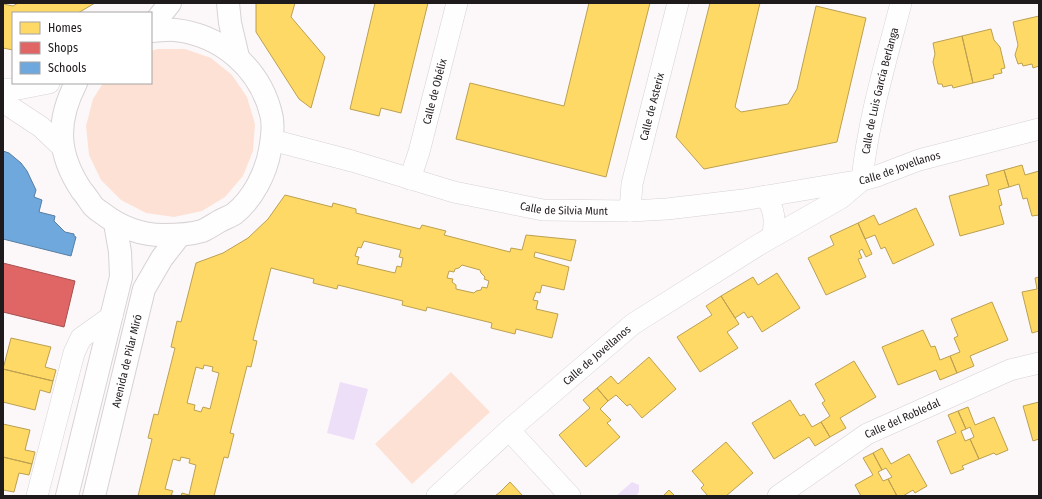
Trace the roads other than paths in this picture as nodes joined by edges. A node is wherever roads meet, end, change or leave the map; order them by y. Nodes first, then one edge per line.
1 (239, 3) edge
2 (457, 3) edge
3 (678, 3) edge
4 (901, 3) edge
5 (168, 4) edge
6 (229, 13) edge
7 (152, 25) edge
8 (152, 31) edge
9 (238, 57) junction
10 (44, 84) edge
11 (76, 84) edge
12 (3, 89) edge
13 (3, 102) edge
14 (1039, 129) edge
15 (272, 140) junction
16 (62, 147) junction
17 (410, 179) junction
18 (862, 180) junction
19 (766, 196) junction
20 (630, 211) junction
21 (115, 223) junction
22 (180, 235) junction
23 (773, 236) junction
24 (112, 316) junction
25 (1039, 363) edge
26 (509, 430) junction
27 (37, 496) edge
28 (67, 496) edge
29 (94, 496) edge
30 (437, 496) edge
31 (570, 496) edge
32 (778, 496) edge

1 - 6 street
2 - 17 street, Calle de Obélix
3 - 20 street, Calle de Asterix
4 - 18 street, Calle de Luis García Berlanga
5 - 7 street
6 - 9 street
8 - 9 street
9 - 15 street
10 - 12 street
11 - 16 street
13 - 16 street
14 - 18 street, Calle de Jovellanos
15 - 17 street, Calle de Silvia Munt
15 - 22 street
16 - 21 street
17 - 20 street, Calle de Silvia Munt
18 - 19 street, Calle de Silvia Munt
18 - 23 street, Calle de Jovellanos
19 - 20 street, Calle de Silvia Munt
19 - 23 street
21 - 22 street
21 - 24 street
22 - 29 street, Avenida de Pilar Miró
23 - 26 street, Calle de Jovellanos
24 - 27 street
24 - 28 street
25 - 32 street, Calle del Robledal
26 - 30 street, Calle de Jovellanos
26 - 31 street

